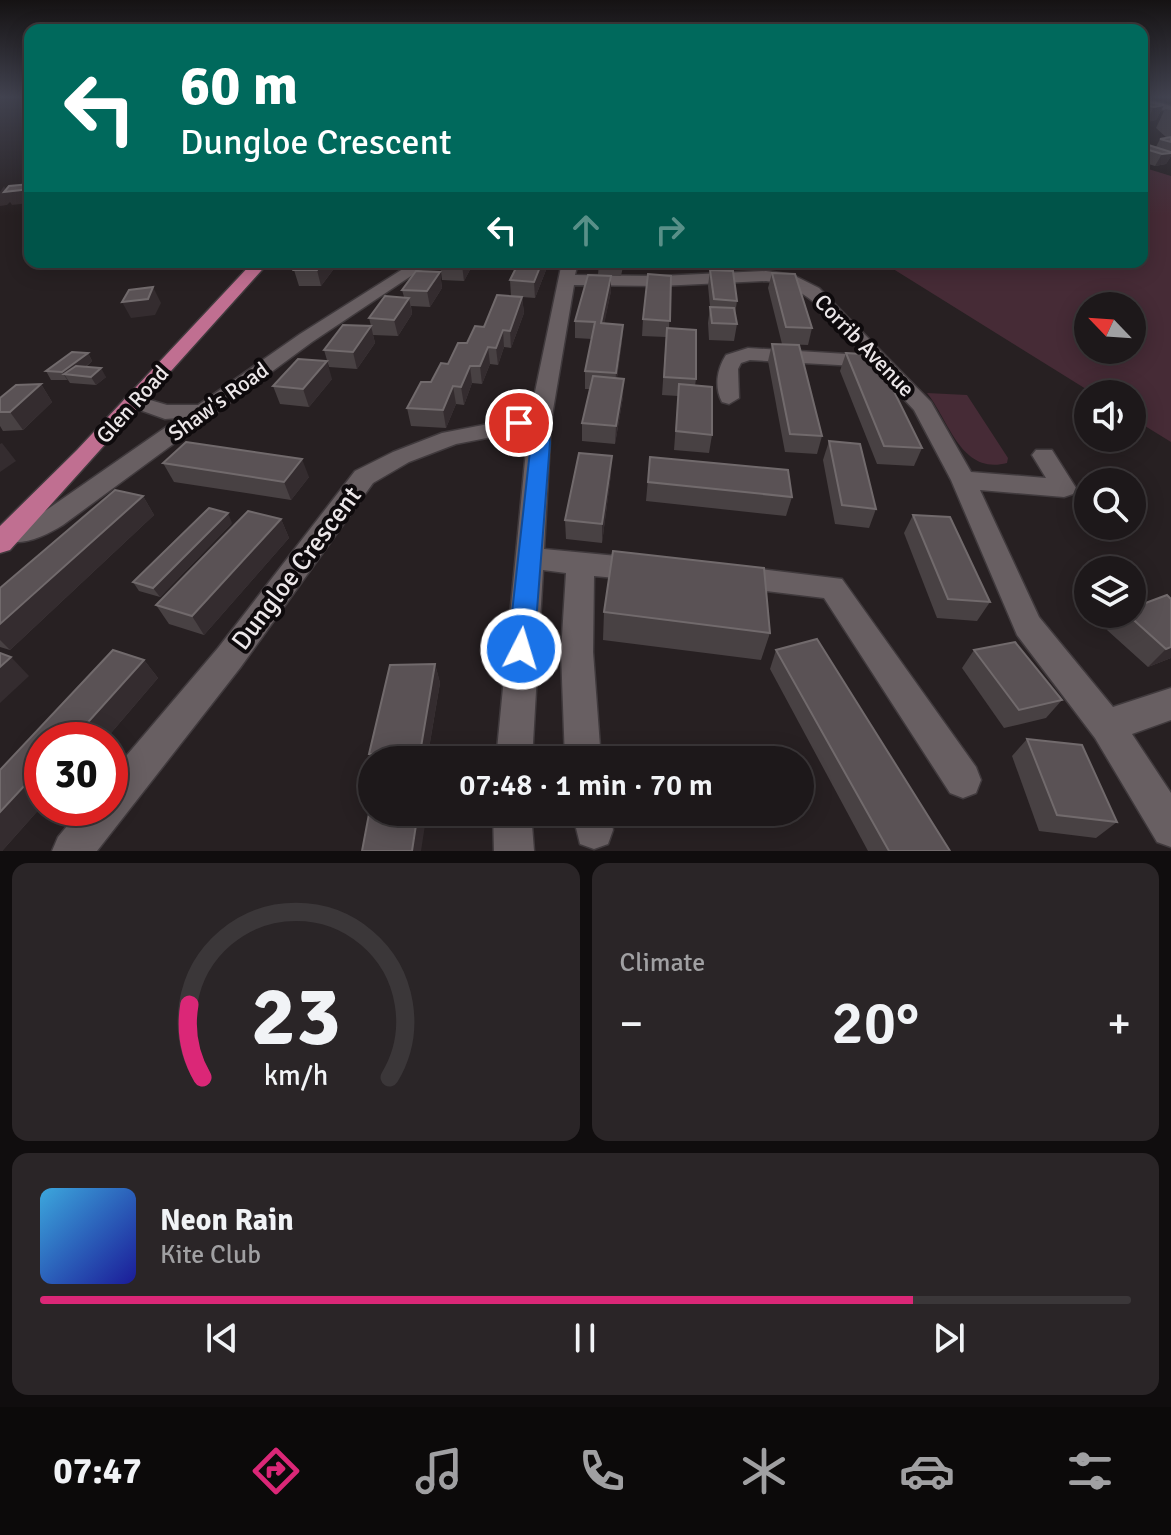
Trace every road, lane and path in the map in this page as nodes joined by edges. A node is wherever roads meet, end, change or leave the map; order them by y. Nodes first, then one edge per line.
1 (255, 268) edge
2 (415, 268) edge
3 (719, 270) edge
4 (569, 271) edge
5 (883, 362) junction
6 (729, 398) dead end
7 (133, 401) junction
8 (204, 411) junction
9 (540, 422) junction
10 (1044, 455) dead end
11 (963, 480) junction
12 (5, 538) edge
13 (528, 558) junction
14 (580, 563) junction
15 (659, 571) edge
16 (706, 575) edge
17 (1171, 704) edge
18 (1107, 726) junction
19 (515, 746) edge
20 (582, 746) edge
21 (963, 780) dead end
22 (128, 782) edge
23 (92, 826) edge
24 (513, 826) edge
25 (1171, 828) edge
26 (72, 851) edge
27 (514, 851) edge

1 - 7 main road, Glen Road
2 - 8 street, Shaw's Road
3 - 4 street, Corrib Avenue
3 - 5 street, Corrib Avenue
4 - 9 street
5 - 6 street
5 - 11 street, Corrib Avenue
7 - 8 street
7 - 12 main road, Glen Road
8 - 12 street, Shaw's Road
9 - 13 street
9 - 22 street, Dungloe Crescent
10 - 11 street
11 - 18 street, Corrib Avenue
13 - 14 street
13 - 19 street
14 - 15 street
14 - 20 street
16 - 21 street
17 - 18 street
18 - 25 street, Corrib Avenue
23 - 26 street, Dungloe Crescent
24 - 27 street

